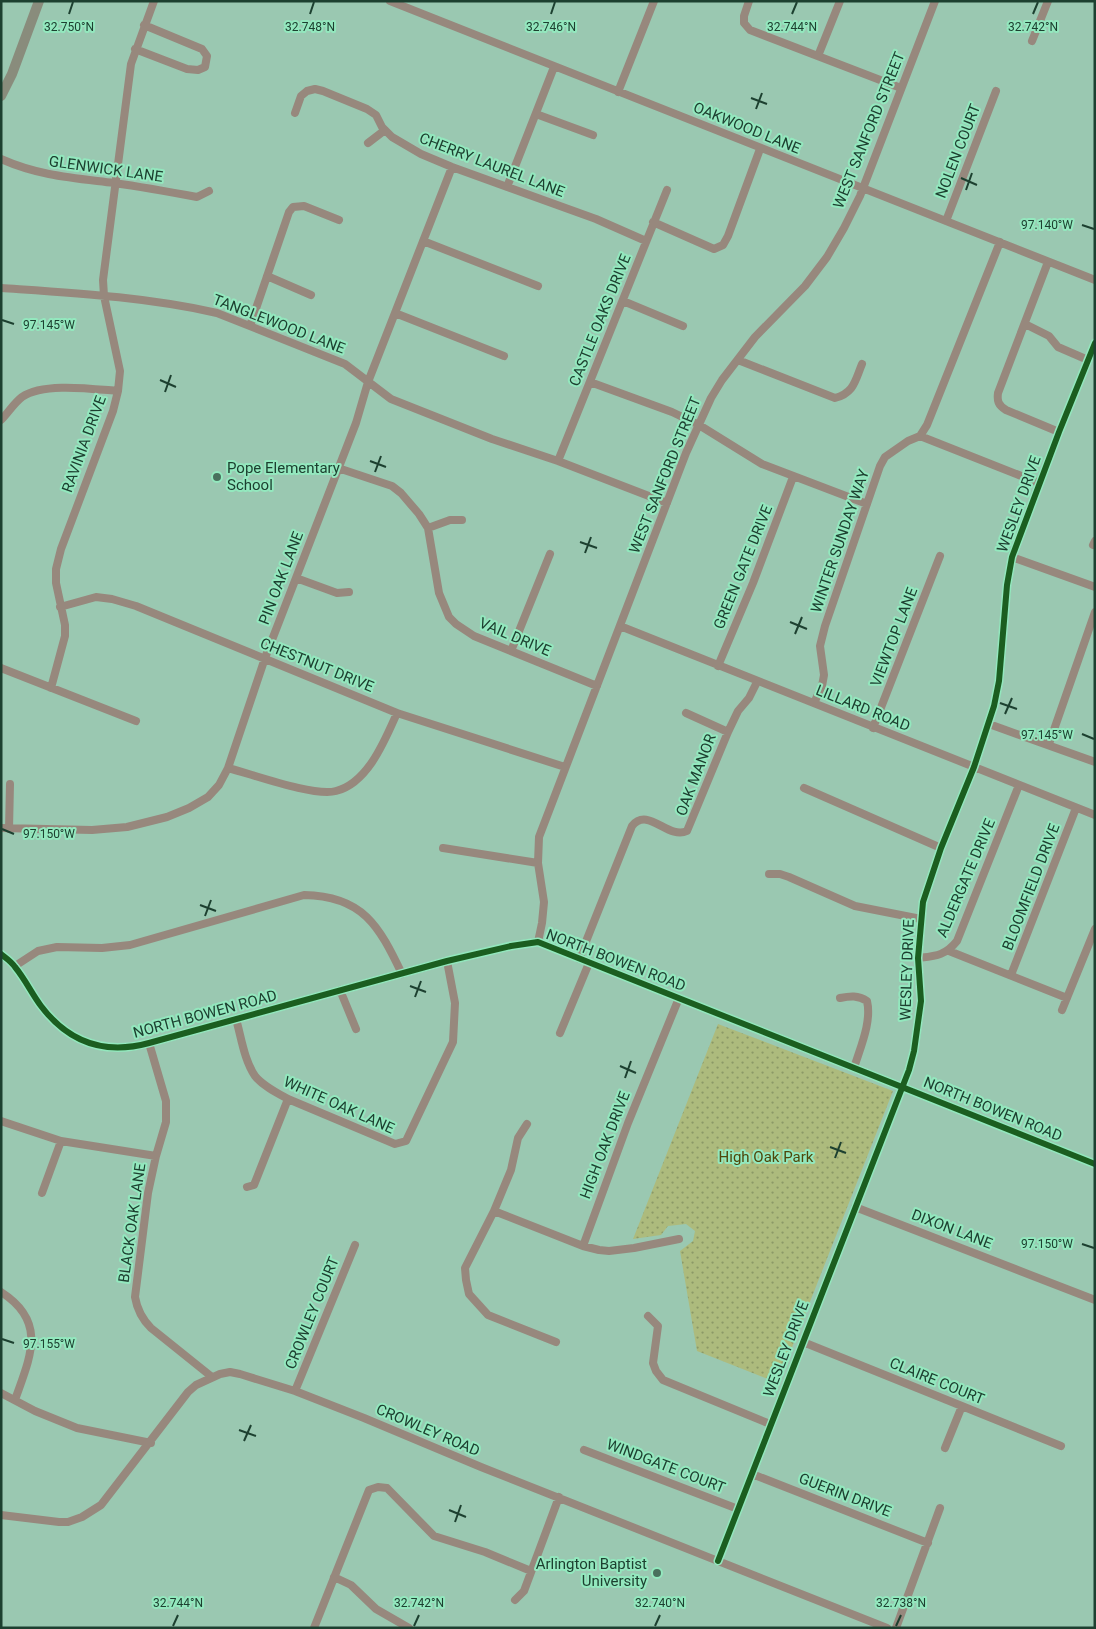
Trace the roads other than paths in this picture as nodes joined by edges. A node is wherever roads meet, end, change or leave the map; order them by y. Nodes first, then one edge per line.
1 (39, 1) edge
2 (154, 1) edge
3 (390, 1) edge
4 (654, 1) edge
5 (750, 1) edge
6 (840, 1) edge
7 (935, 1) edge
8 (1048, 1) edge
9 (404, 4) edge
10 (144, 25) junction
11 (1032, 41) dead end
12 (135, 49) junction
13 (818, 56) junction
14 (554, 67) junction
15 (901, 88) junction
16 (996, 91) dead end
17 (618, 92) junction
18 (1, 96) edge
19 (295, 113) dead end
20 (536, 114) junction
21 (385, 130) junction
22 (593, 135) dead end
23 (368, 143) dead end
24 (760, 148) junction
25 (1, 159) edge
26 (452, 167) junction
27 (114, 184) junction
28 (507, 187) junction
29 (862, 188) junction
30 (667, 190) dead end
31 (208, 191) dead end
32 (339, 220) dead end
33 (946, 221) junction
34 (653, 222) junction
35 (423, 241) junction
36 (646, 241) junction
37 (1000, 242) junction
38 (1048, 262) junction
39 (267, 276) junction
40 (1095, 280) edge
41 (538, 286) dead end
42 (1, 288) edge
43 (311, 295) dead end
44 (104, 296) junction
45 (623, 301) junction
46 (395, 313) junction
47 (1025, 324) junction
48 (250, 326) junction
49 (683, 326) dead end
50 (1095, 343) edge
51 (504, 356) dead end
52 (738, 360) junction
53 (1088, 360) junction
54 (862, 364) dead end
55 (368, 382) junction
56 (590, 382) junction
57 (118, 391) junction
58 (1, 420) edge
59 (698, 425) junction
60 (1059, 432) junction
61 (920, 436) junction
62 (558, 461) junction
63 (338, 468) junction
64 (793, 477) junction
65 (1039, 484) junction
66 (667, 502) junction
67 (867, 504) junction
68 (462, 520) dead end
69 (428, 528) junction
70 (550, 554) dead end
71 (940, 556) dead end
72 (1012, 557) junction
73 (296, 578) junction
74 (1095, 587) edge
75 (349, 592) dead end
76 (60, 607) junction
77 (1095, 612) edge
78 (620, 626) junction
79 (511, 651) junction
80 (265, 658) junction
81 (718, 666) junction
82 (1, 668) edge
83 (757, 682) junction
84 (597, 686) junction
85 (51, 688) junction
86 (814, 703) junction
87 (397, 713) junction
88 (686, 713) dead end
89 (136, 721) dead end
90 (989, 724) junction
91 (873, 728) junction
92 (728, 732) junction
93 (1049, 744) junction
94 (1095, 762) edge
95 (565, 767) junction
96 (974, 767) junction
97 (228, 768) junction
98 (10, 784) dead end
99 (1019, 785) junction
100 (804, 788) dead end
101 (1076, 808) junction
102 (1095, 815) edge
103 (5, 828) edge
104 (443, 848) dead end
105 (941, 848) junction
106 (538, 863) junction
107 (769, 874) dead end
108 (921, 919) junction
109 (1095, 929) edge
110 (538, 942) junction
111 (949, 951) junction
112 (1, 954) edge
113 (918, 958) junction
114 (579, 959) junction
115 (447, 961) junction
116 (589, 963) junction
117 (15, 966) junction
118 (402, 974) junction
119 (1011, 975) junction
120 (340, 990) junction
121 (679, 998) junction
122 (840, 998) dead end
123 (1067, 998) junction
124 (1062, 1010) dead end
125 (236, 1019) junction
126 (356, 1029) dead end
127 (560, 1033) dead end
128 (149, 1043) junction
129 (854, 1068) junction
130 (902, 1086) junction
131 (288, 1099) junction
132 (1, 1121) edge
133 (527, 1124) dead end
134 (61, 1141) junction
135 (156, 1156) junction
136 (1095, 1164) edge
137 (247, 1187) dead end
138 (42, 1193) dead end
139 (855, 1207) junction
140 (494, 1211) junction
141 (679, 1239) dead end
142 (355, 1245) dead end
143 (583, 1246) junction
144 (1, 1292) edge
145 (1095, 1300) edge
146 (648, 1316) dead end
147 (556, 1342) dead end
148 (802, 1342) junction
149 (212, 1377) junction
150 (294, 1391) junction
151 (1, 1393) edge
152 (15, 1400) junction
153 (962, 1406) junction
154 (770, 1424) junction
155 (151, 1442) junction
156 (1061, 1446) dead end
157 (944, 1448) dead end
158 (584, 1450) dead end
159 (752, 1474) junction
160 (559, 1497) junction
161 (940, 1508) dead end
162 (738, 1509) junction
163 (1, 1514) edge
164 (928, 1543) junction
165 (718, 1561) junction
166 (531, 1571) junction
167 (334, 1577) junction
168 (515, 1600) dead end
169 (314, 1628) edge
170 (409, 1628) edge
171 (888, 1628) edge
172 (896, 1628) edge

1 - 18 main road
2 - 10 street, RAVINIA DRIVE
3 - 9 street, OAKWOOD LANE
4 - 17 street
5 - 13 street
6 - 13 street
7 - 15 street, WEST SANFORD STREET
8 - 11 street
9 - 14 street, OAKWOOD LANE
10 - 12 street, RAVINIA DRIVE
10 - 12 street
12 - 27 street, RAVINIA DRIVE
13 - 15 street
14 - 17 street, OAKWOOD LANE
14 - 20 street
15 - 29 street, WEST SANFORD STREET
16 - 33 street, NOLEN COURT
17 - 24 street, OAKWOOD LANE
19 - 21 street, CHERRY LAUREL LANE
20 - 22 street
20 - 28 street
21 - 23 street
21 - 26 street, CHERRY LAUREL LANE
24 - 29 street, OAKWOOD LANE
24 - 34 street
25 - 27 street, GLENWICK LANE
26 - 28 street, CHERRY LAUREL LANE
26 - 35 street, PIN OAK LANE
27 - 31 street, GLENWICK LANE
27 - 44 street, RAVINIA DRIVE
28 - 36 street, CHERRY LAUREL LANE
29 - 33 street, OAKWOOD LANE
29 - 52 street, WEST SANFORD STREET
30 - 34 street, CASTLE OAKS DRIVE
32 - 39 street
33 - 37 street, OAKWOOD LANE
34 - 36 street, CASTLE OAKS DRIVE
35 - 41 street
35 - 46 street, PIN OAK LANE
36 - 45 street, CASTLE OAKS DRIVE
37 - 38 street, OAKWOOD LANE
37 - 61 street
38 - 40 street, OAKWOOD LANE
38 - 47 street
39 - 43 street
39 - 48 street
42 - 44 street, TANGLEWOOD LANE
44 - 48 street, TANGLEWOOD LANE
44 - 57 street, RAVINIA DRIVE
45 - 49 street
45 - 56 street, CASTLE OAKS DRIVE
46 - 51 street
46 - 55 street, PIN OAK LANE
47 - 53 street
47 - 60 street
48 - 55 street, TANGLEWOOD LANE
50 - 53 street, WESLEY DRIVE
52 - 54 street
52 - 59 street, WEST SANFORD STREET
53 - 60 street, WESLEY DRIVE
55 - 62 street, TANGLEWOOD LANE
55 - 63 street, PIN OAK LANE
56 - 59 street
56 - 62 street, CASTLE OAKS DRIVE
57 - 58 street
57 - 76 street, RAVINIA DRIVE
59 - 64 street
59 - 66 street, WEST SANFORD STREET
60 - 65 street, WESLEY DRIVE
61 - 65 street
61 - 67 street, WINTER SUNDAY WAY
62 - 66 street, TANGLEWOOD LANE
63 - 69 street, VAIL DRIVE
63 - 73 street, PIN OAK LANE
64 - 67 street
64 - 81 street, GREEN GATE DRIVE
65 - 72 street, WESLEY DRIVE
66 - 78 street, WEST SANFORD STREET
67 - 86 street, WINTER SUNDAY WAY
68 - 69 street
69 - 79 street, VAIL DRIVE
70 - 79 street
71 - 91 street, VIEWTOP LANE
72 - 74 street
72 - 90 street, WESLEY DRIVE
73 - 75 street
73 - 80 street, PIN OAK LANE
76 - 80 street, CHESTNUT DRIVE
76 - 85 street, RAVINIA DRIVE
77 - 93 street
78 - 81 street, LILLARD ROAD
78 - 84 street, WEST SANFORD STREET
79 - 84 street, VAIL DRIVE
80 - 87 street, CHESTNUT DRIVE
80 - 97 street, PIN OAK LANE
81 - 83 street, LILLARD ROAD
82 - 85 street
83 - 86 street, LILLARD ROAD
83 - 92 street, OAK MANOR
84 - 95 street, WEST SANFORD STREET
85 - 89 street
86 - 91 street, LILLARD ROAD
87 - 95 street, CHESTNUT DRIVE
87 - 97 street
88 - 92 street
90 - 93 street
90 - 96 street, WESLEY DRIVE
91 - 96 street, LILLARD ROAD
92 - 114 street, OAK MANOR
93 - 94 street
95 - 106 street, WEST SANFORD STREET
96 - 99 street, LILLARD ROAD
96 - 105 street, WESLEY DRIVE
97 - 103 street, PIN OAK LANE
98 - 103 street
99 - 101 street, LILLARD ROAD
99 - 111 street, ALDERGATE DRIVE
100 - 105 street
101 - 102 street, LILLARD ROAD
101 - 119 street, BLOOMFIELD DRIVE
104 - 106 street
105 - 108 street, WESLEY DRIVE
106 - 110 street, WEST SANFORD STREET
107 - 108 street
108 - 113 street, WESLEY DRIVE
109 - 123 street
110 - 114 street, NORTH BOWEN ROAD
110 - 115 street, NORTH BOWEN ROAD
111 - 113 street, ALDERGATE DRIVE
111 - 119 street
112 - 117 street, NORTH BOWEN ROAD
113 - 130 street, WESLEY DRIVE
114 - 116 street, NORTH BOWEN ROAD
115 - 118 street, NORTH BOWEN ROAD
115 - 131 street, WHITE OAK LANE
116 - 121 street, NORTH BOWEN ROAD
116 - 127 street
117 - 118 street
117 - 128 street, NORTH BOWEN ROAD
118 - 120 street, NORTH BOWEN ROAD
119 - 123 street
120 - 125 street, NORTH BOWEN ROAD
120 - 126 street
121 - 129 street, NORTH BOWEN ROAD
121 - 143 street, HIGH OAK DRIVE
122 - 129 street
123 - 124 street
125 - 128 street, NORTH BOWEN ROAD
125 - 131 street, WHITE OAK LANE
128 - 135 street, BLACK OAK LANE
129 - 130 street, NORTH BOWEN ROAD
130 - 136 street, NORTH BOWEN ROAD
130 - 139 street, WESLEY DRIVE
131 - 137 street
132 - 134 street
133 - 140 street
134 - 135 street
134 - 138 street
135 - 149 street, BLACK OAK LANE
139 - 145 street, DIXON LANE
139 - 148 street, WESLEY DRIVE
140 - 143 street
140 - 147 street
141 - 143 street
142 - 150 street, CROWLEY COURT
144 - 152 street
146 - 154 street
148 - 153 street, CLAIRE COURT
148 - 154 street, WESLEY DRIVE
149 - 150 street, CROWLEY ROAD
149 - 155 street, CROWLEY ROAD
150 - 160 street, CROWLEY ROAD
151 - 152 street
152 - 155 street
153 - 156 street, CLAIRE COURT
153 - 157 street
154 - 159 street, WESLEY DRIVE
155 - 163 street, CROWLEY ROAD
158 - 162 street, WINDGATE COURT
159 - 162 street, WESLEY DRIVE
159 - 164 street, GUERIN DRIVE
160 - 165 street, CROWLEY ROAD
160 - 166 street
161 - 164 street
162 - 165 street, WESLEY DRIVE
164 - 172 street
165 - 171 street, CROWLEY ROAD
166 - 167 street
166 - 168 street
167 - 169 street
167 - 170 street

